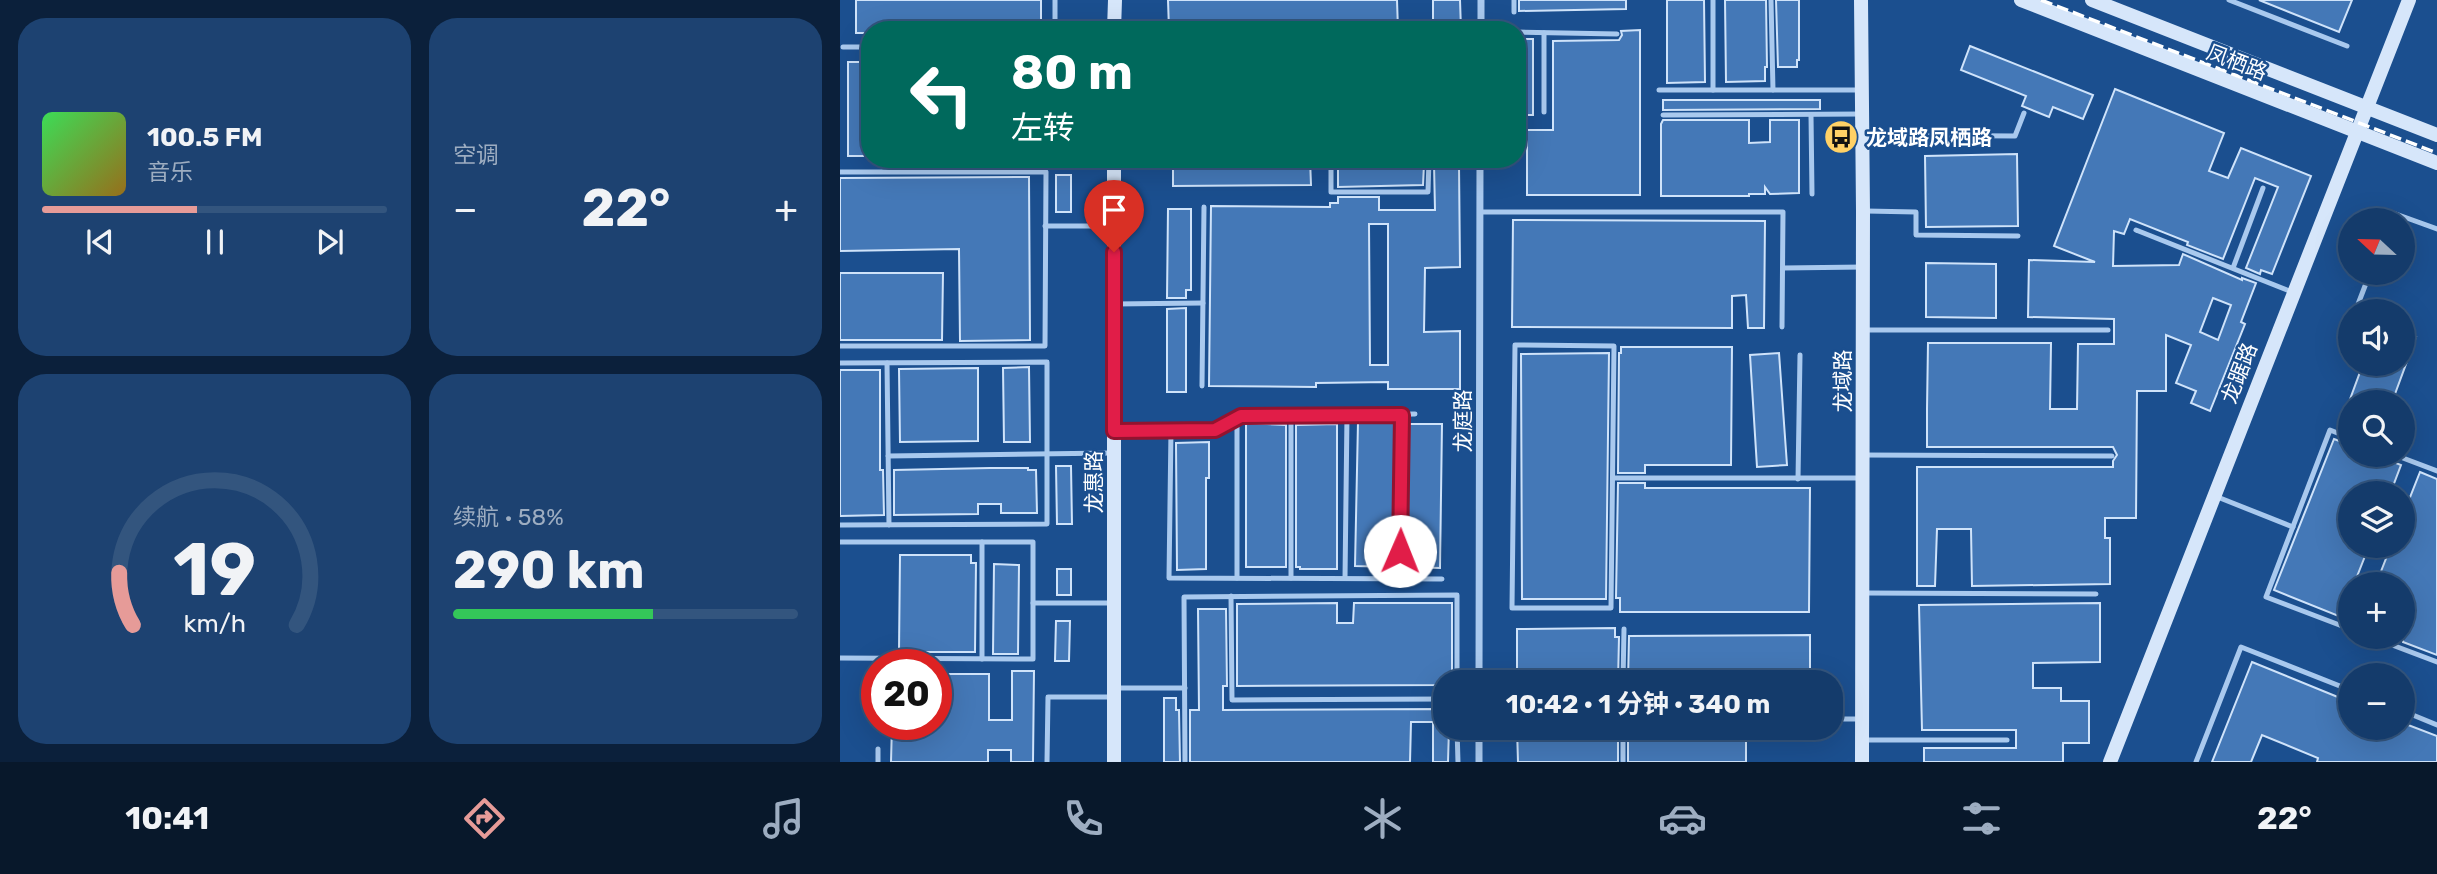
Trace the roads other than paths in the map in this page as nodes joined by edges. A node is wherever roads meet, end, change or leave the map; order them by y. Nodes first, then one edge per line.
1 (1055, 0) edge
2 (1115, 0) edge
3 (1480, 0) edge
4 (1514, 0) edge
5 (1713, 0) edge
6 (1771, 0) edge
7 (1861, 0) edge
8 (2021, 0) edge
9 (2092, 0) edge
10 (2229, 0) edge
11 (2409, 0) edge
12 (1514, 12) dead end
13 (1055, 21) edge
14 (1114, 21) edge
15 (1480, 21) edge
16 (1526, 32) edge
17 (1545, 33) junction
18 (1617, 34) dead end
19 (2347, 46) dead end
20 (843, 47) dead end
21 (861, 47) edge
22 (1659, 90) dead end
23 (1713, 90) junction
24 (1773, 90) junction
25 (1861, 90) junction
26 (2366, 108) junction
27 (1544, 112) dead end
28 (2024, 113) dead end
29 (1811, 114) junction
30 (1862, 114) junction
31 (1663, 115) dead end
32 (2357, 130) junction
33 (1862, 135) junction
34 (2437, 135) edge
35 (2437, 163) edge
36 (1114, 168) edge
37 (1331, 168) edge
38 (1429, 168) edge
39 (1480, 168) edge
40 (840, 172) edge
41 (2263, 188) dead end
42 (1811, 194) dead end
43 (1204, 207) dead end
44 (1863, 211) junction
45 (1480, 212) junction
46 (2415, 221) edge
47 (1045, 226) junction
48 (1114, 226) junction
49 (2437, 229) edge
50 (2136, 230) dead end
51 (2018, 236) dead end
52 (1863, 267) junction
53 (1783, 268) junction
54 (2233, 268) junction
55 (2293, 293) junction
56 (1203, 303) junction
57 (1114, 304) junction
58 (1783, 327) dead end
59 (1863, 330) junction
60 (2108, 330) dead end
61 (840, 346) edge
62 (1800, 355) dead end
63 (840, 363) edge
64 (887, 363) junction
65 (1202, 386) dead end
66 (1292, 415) junction
67 (1347, 415) junction
68 (1402, 415) junction
69 (1415, 415) dead end
70 (1237, 418) junction
71 (1171, 430) junction
72 (1114, 431) junction
73 (2338, 433) edge
74 (1114, 453) junction
75 (1047, 454) junction
76 (1863, 455) junction
77 (888, 456) junction
78 (2112, 456) dead end
79 (2415, 463) edge
80 (2437, 471) edge
81 (1613, 478) junction
82 (1862, 478) junction
83 (1798, 479) junction
84 (2214, 496) junction
85 (889, 525) junction
86 (840, 526) edge
87 (2293, 527) junction
88 (840, 542) edge
89 (982, 542) junction
90 (1237, 578) junction
91 (1291, 578) junction
92 (1345, 578) junction
93 (1399, 579) junction
94 (1442, 579) dead end
95 (1862, 593) junction
96 (2096, 594) dead end
97 (1231, 596) junction
98 (1033, 603) junction
99 (1114, 603) junction
100 (2338, 624) edge
101 (1624, 629) dead end
102 (2403, 649) edge
103 (840, 659) edge
104 (982, 659) junction
105 (2437, 662) edge
106 (1457, 670) edge
107 (1479, 670) edge
108 (1623, 670) edge
109 (2338, 685) edge
110 (1185, 688) junction
111 (1114, 693) junction
112 (1433, 699) edge
113 (2415, 716) edge
114 (1843, 719) edge
115 (1862, 719) junction
116 (2437, 725) edge
117 (1457, 740) edge
118 (1479, 740) edge
119 (1623, 740) edge
120 (1862, 740) junction
121 (2007, 740) dead end
122 (878, 749) dead end
123 (878, 762) edge
124 (1047, 762) edge
125 (1114, 762) edge
126 (1185, 762) edge
127 (1458, 762) edge
128 (1479, 762) edge
129 (1623, 762) edge
130 (1862, 762) edge
131 (2110, 762) edge
132 (2196, 762) edge

1 - 13 lane
2 - 14 street
3 - 15 street
4 - 12 lane
5 - 23 lane
6 - 24 lane
7 - 25 street, 龙域路
8 - 32 street, 凤栖路
9 - 26 street, 凤栖路
10 - 19 lane
11 - 26 street, 龙踞路
16 - 17 lane
17 - 18 lane
17 - 27 lane
20 - 21 lane
22 - 23 lane
23 - 24 lane
24 - 25 lane
25 - 30 street, 龙域路
26 - 32 street, 龙踞路
26 - 34 street, 凤栖路
28 - 33 lane
29 - 30 lane
29 - 31 lane
29 - 42 lane
30 - 33 street, 龙域路
32 - 35 street, 凤栖路
32 - 55 street, 龙踞路
33 - 44 street, 龙域路
36 - 48 street, 龙惠路
37 - 38 lane
39 - 45 street, 龙庭路
40 - 47 lane
41 - 54 lane
43 - 56 lane
44 - 51 lane
44 - 52 street, 龙域路
45 - 53 lane
45 - 107 street, 龙庭路
46 - 49 lane
47 - 48 lane
47 - 61 lane
48 - 57 street, 龙惠路
50 - 54 lane
52 - 53 lane
52 - 59 street, 龙域路
53 - 58 lane
54 - 55 lane
55 - 84 street, 龙踞路
56 - 57 lane
56 - 65 lane
57 - 72 street, 龙惠路
59 - 60 lane
59 - 76 street, 龙域路
62 - 83 lane
63 - 64 lane
64 - 75 lane
64 - 77 lane
66 - 67 lane
66 - 70 lane
66 - 91 lane
67 - 68 lane
67 - 92 lane
68 - 69 lane
68 - 93 lane
70 - 71 lane
70 - 90 lane
71 - 72 lane
71 - 90 lane
72 - 74 street, 龙惠路
73 - 87 lane
74 - 75 lane
74 - 99 street, 龙惠路
75 - 77 lane
75 - 85 lane
76 - 78 lane
76 - 82 street, 龙域路
77 - 85 lane
79 - 80 lane
81 - 81 lane
81 - 83 lane
82 - 83 lane
82 - 95 street, 龙域路
84 - 87 lane
84 - 131 street, 龙踞路
85 - 86 lane
87 - 100 lane
88 - 89 lane
89 - 98 lane
89 - 104 lane
90 - 91 lane
91 - 92 lane
92 - 93 lane
93 - 94 lane
95 - 96 lane
95 - 115 street, 龙域路
97 - 106 lane
97 - 110 lane
97 - 112 lane
98 - 99 lane
98 - 104 lane
99 - 111 street, 龙惠路
101 - 108 lane
102 - 105 lane
103 - 104 lane
109 - 132 lane
110 - 111 lane
110 - 126 lane
111 - 124 lane
111 - 125 street, 龙惠路
113 - 116 lane
114 - 115 lane
115 - 120 street, 龙域路
117 - 127 lane
118 - 128 street
119 - 129 lane
120 - 121 lane
120 - 130 street, 龙域路
122 - 123 lane

